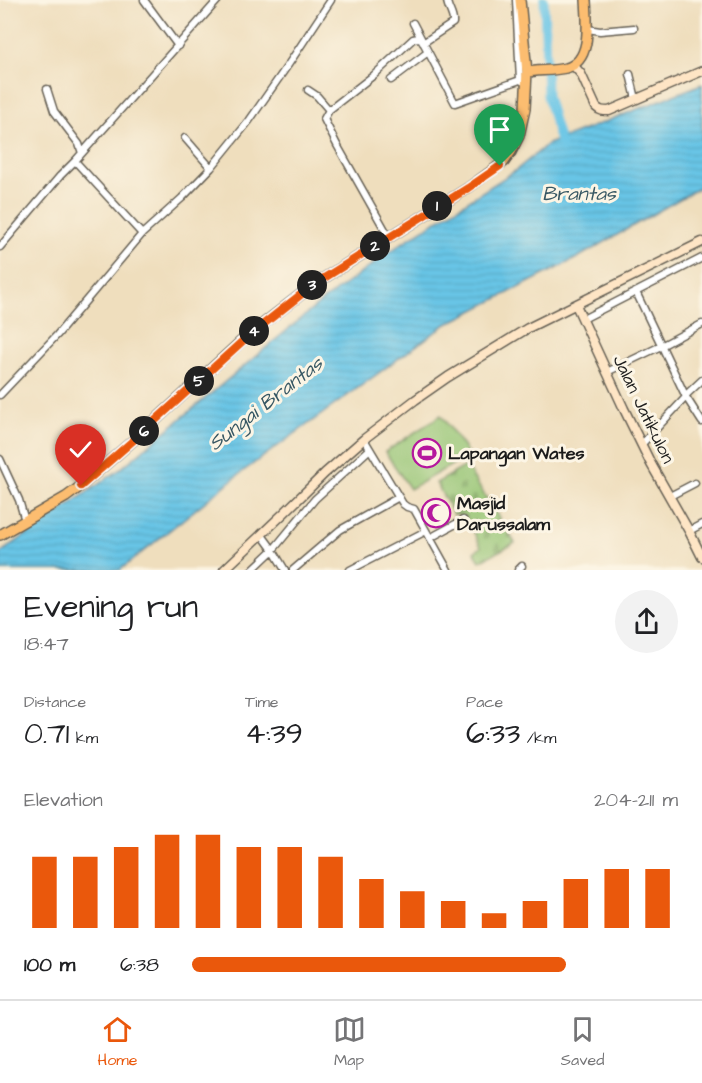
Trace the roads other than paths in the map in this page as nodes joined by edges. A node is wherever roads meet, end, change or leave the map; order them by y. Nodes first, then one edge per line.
1 (144, 0) edge
2 (218, 0) edge
3 (331, 0) edge
4 (447, 0) edge
5 (518, 0) edge
6 (586, 0) edge
7 (413, 23) dead end
8 (634, 28) dead end
9 (588, 29) junction
10 (422, 41) junction
11 (178, 45) junction
12 (428, 52) junction
13 (569, 66) junction
14 (702, 71) edge
15 (527, 72) junction
16 (630, 74) dead end
17 (391, 80) dead end
18 (524, 82) junction
19 (47, 89) dead end
20 (308, 90) dead end
21 (636, 99) junction
22 (329, 110) junction
23 (185, 138) dead end
24 (82, 153) junction
25 (75, 161) junction
26 (211, 168) junction
27 (142, 234) junction
28 (389, 237) junction
29 (702, 242) edge
30 (0, 247) edge
31 (702, 258) edge
32 (636, 292) junction
33 (576, 305) junction
34 (583, 319) junction
35 (702, 324) edge
36 (661, 346) junction
37 (607, 372) junction
38 (702, 380) edge
39 (0, 395) edge
40 (686, 396) junction
41 (699, 409) edge
42 (702, 422) edge
43 (364, 439) junction
44 (642, 444) junction
45 (370, 449) junction
46 (0, 459) edge
47 (694, 483) dead end
48 (307, 490) junction
49 (670, 496) junction
50 (399, 497) junction
51 (315, 499) junction
52 (463, 520) dead end
53 (25, 521) junction
54 (702, 524) edge
55 (426, 531) junction
56 (689, 531) junction
57 (0, 535) edge
58 (262, 535) junction
59 (430, 538) junction
60 (273, 550) junction
61 (702, 557) edge
62 (224, 570) edge
63 (252, 570) edge
64 (285, 570) edge
65 (293, 570) edge
66 (350, 570) edge
67 (448, 570) edge

1 - 11 street
2 - 11 street
3 - 26 street
4 - 10 street
5 - 15 main road
5 - 18 street
6 - 9 main road
7 - 10 street
8 - 9 street
9 - 13 main road
10 - 12 street
10 - 22 street
11 - 24 street
12 - 17 street
12 - 18 street
13 - 15 main road
13 - 21 main road
14 - 21 main road
15 - 18 main road
16 - 21 street
18 - 28 main road
19 - 24 street
20 - 22 street
22 - 28 street
23 - 26 street
24 - 25 street
25 - 27 street
25 - 30 street
26 - 27 street
27 - 39 street
28 - 53 main road
29 - 33 main road
31 - 32 street
32 - 34 street
32 - 36 street
33 - 34 main road, Jalan Jatikulon
33 - 43 main road
34 - 37 main road, Jalan Jatikulon
35 - 36 street
36 - 37 street
36 - 40 street
37 - 44 main road, Jalan Jatikulon
38 - 40 street
40 - 41 street
40 - 44 street
41 - 42 street
43 - 45 street
43 - 48 main road
44 - 49 main road, Jalan Jatikulon
45 - 50 street
45 - 51 street
46 - 53 street
47 - 49 street
48 - 51 street
48 - 58 main road
49 - 56 main road, Jalan Jatikulon
50 - 55 street
50 - 65 street
51 - 60 street
52 - 59 street
53 - 57 main road
54 - 56 street
55 - 59 street
55 - 66 street
56 - 61 main road, Jalan Jatikulon
58 - 60 street
58 - 62 main road
59 - 67 street
60 - 63 street
60 - 64 street

